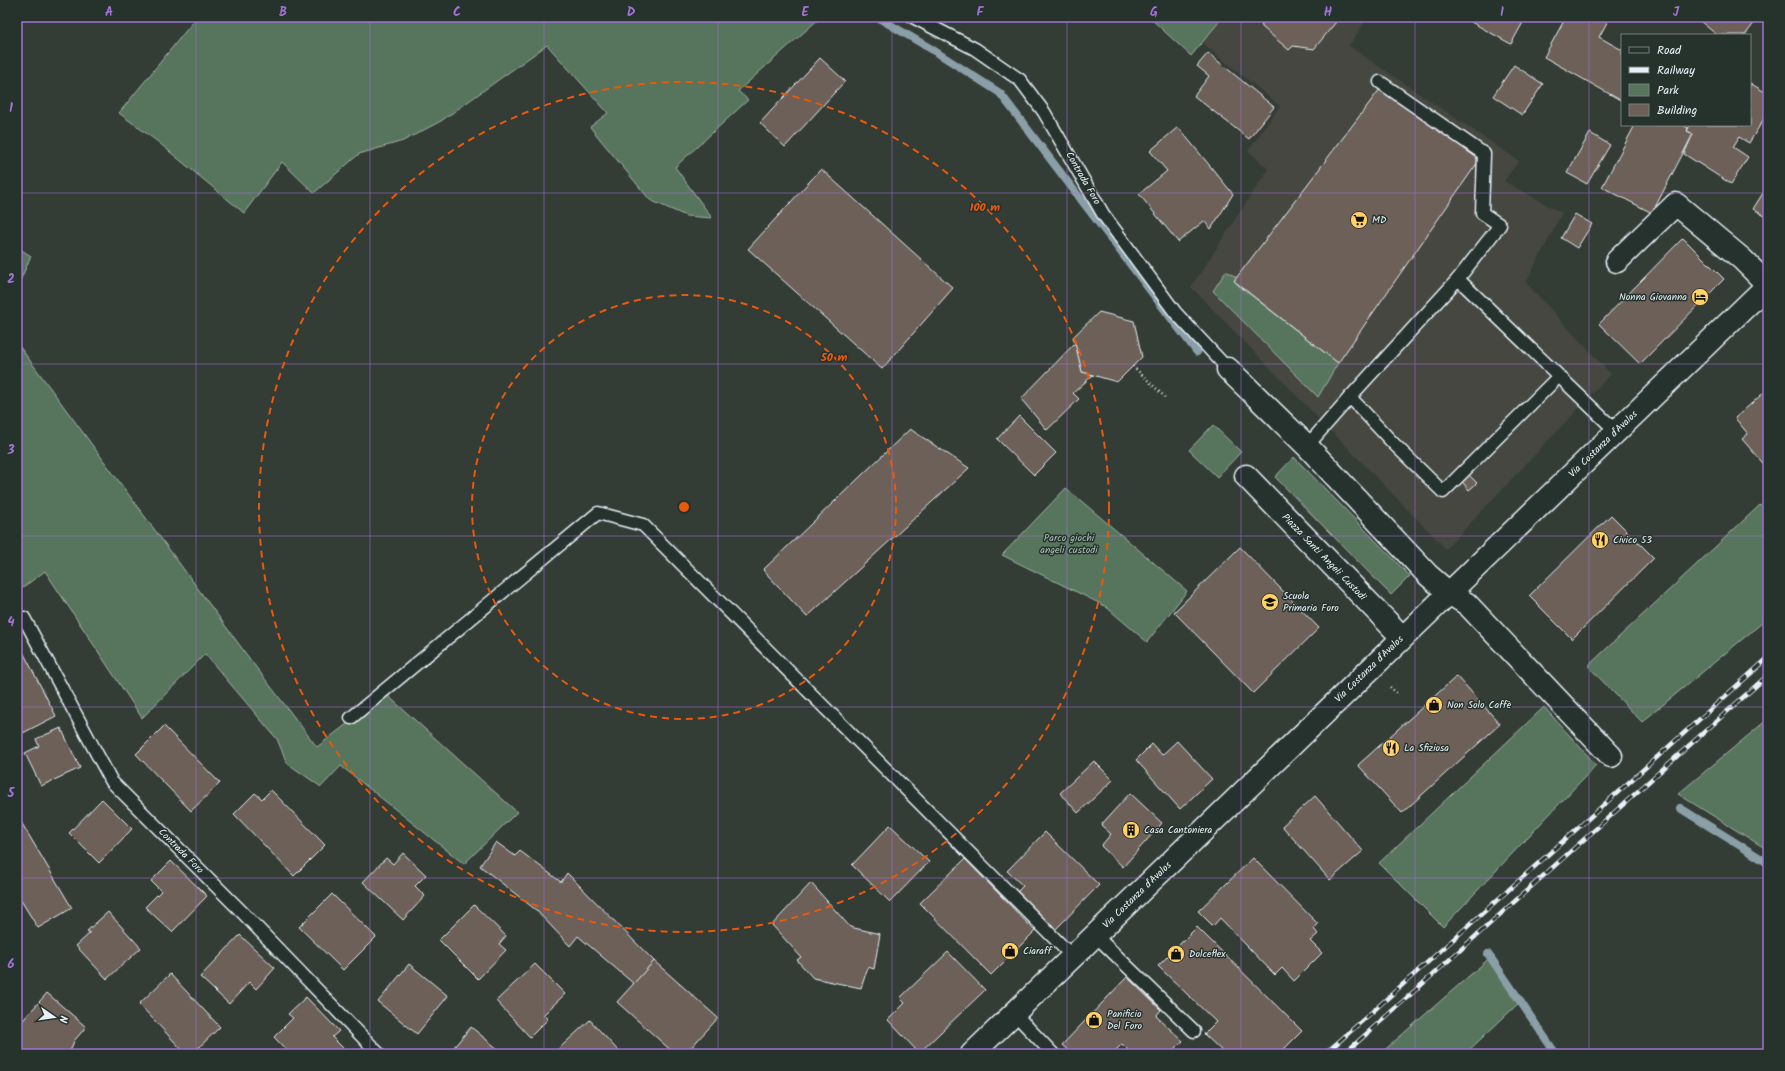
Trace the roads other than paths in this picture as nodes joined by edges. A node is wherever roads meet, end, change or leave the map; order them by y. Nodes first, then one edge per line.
1 (914, 17) edge
2 (1380, 82) dead end
3 (1617, 261) dead end
4 (1458, 279) junction
5 (1768, 285) edge
6 (1228, 369) joint
7 (1559, 376) junction
8 (1350, 397) junction
9 (1616, 431) junction
10 (1299, 440) junction
11 (1246, 476) dead end
12 (1449, 593) junction
13 (24, 618) dead end
14 (1402, 637) junction
15 (351, 718) dead end
16 (1612, 756) dead end
17 (1096, 936) junction
18 (1073, 957) junction
19 (1014, 1013) junction
20 (1194, 1031) dead end
21 (379, 1054) edge
22 (972, 1054) edge
23 (1053, 1054) edge

1 - 6 lane, Contrada Foro
2 - 4 lane
3 - 5 main road
4 - 7 lane
4 - 8 lane
5 - 9 main road, Via Costanza d'Avalos
6 - 10 main road
7 - 8 lane
7 - 9 lane
8 - 10 lane
9 - 12 main road, Via Costanza d'Avalos
10 - 12 main road
11 - 14 main road, Piazza Santi Angeli Custodi
12 - 14 main road, Via Costanza d'Avalos
12 - 16 main road
13 - 21 lane, Contrada Foro
14 - 17 main road, Via Costanza d'Avalos
15 - 18 lane
17 - 18 main road, Via Costanza d'Avalos
17 - 20 lane
18 - 19 main road, Via Costanza d'Avalos
19 - 22 main road, Via Costanza d'Avalos
19 - 23 lane

